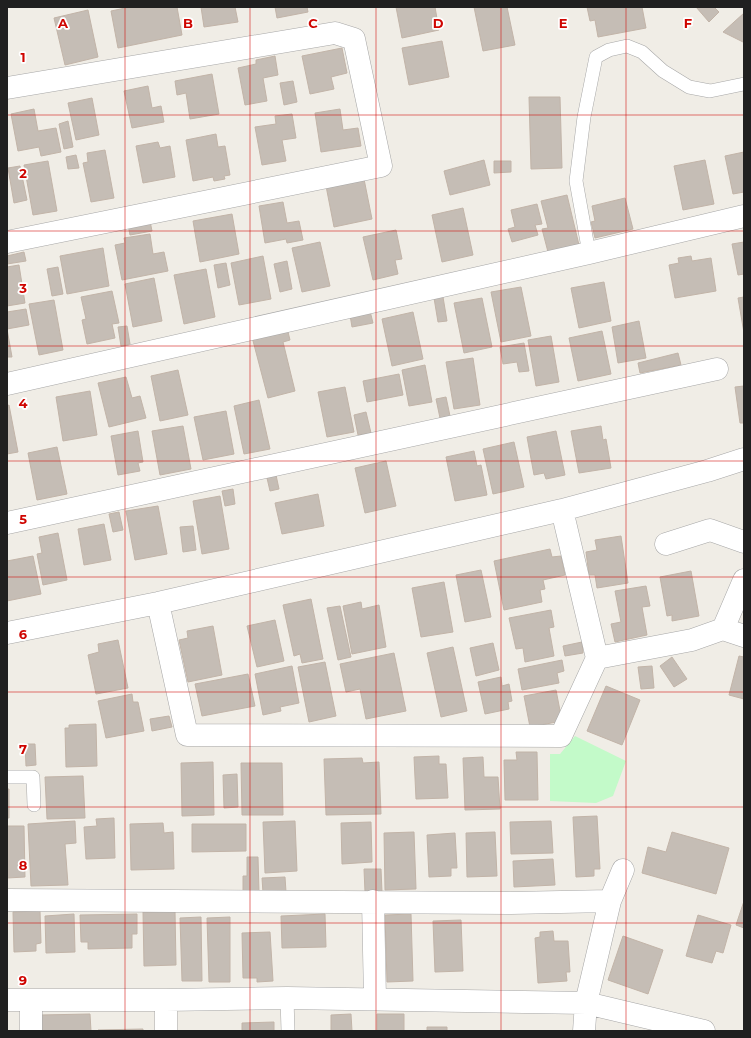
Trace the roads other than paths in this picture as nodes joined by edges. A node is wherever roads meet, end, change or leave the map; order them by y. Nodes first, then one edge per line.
1 (744, 84) edge
2 (7, 88) edge
3 (744, 216) edge
4 (7, 242) edge
5 (589, 253) junction
6 (717, 369) dead end
7 (7, 384) edge
8 (744, 459) edge
9 (562, 510) junction
10 (7, 523) edge
11 (744, 542) edge
12 (666, 544) dead end
13 (744, 580) edge
14 (158, 603) junction
15 (723, 629) junction
16 (7, 634) edge
17 (744, 636) edge
18 (597, 658) junction
19 (7, 777) edge
20 (34, 806) dead end
21 (624, 870) dead end
22 (7, 900) edge
23 (373, 901) junction
24 (610, 901) junction
25 (287, 998) junction
26 (375, 999) junction
27 (7, 1000) edge
28 (31, 1000) junction
29 (166, 1000) junction
30 (586, 1003) junction
31 (31, 1031) edge
32 (166, 1031) edge
33 (288, 1031) edge
34 (584, 1031) edge
35 (704, 1031) edge

1 - 5 lane
2 - 4 street
3 - 5 street
5 - 7 street
6 - 10 street
8 - 9 street
9 - 14 street
9 - 18 street
11 - 12 street
13 - 15 street
14 - 16 street
14 - 18 street
15 - 17 street
15 - 18 street
19 - 20 lane
21 - 24 street
22 - 23 street
23 - 24 street
23 - 26 street
24 - 30 street
25 - 26 street
25 - 29 street
25 - 33 lane
26 - 30 street
27 - 28 street
28 - 29 street
28 - 31 street
29 - 32 street
30 - 34 street
30 - 35 street

